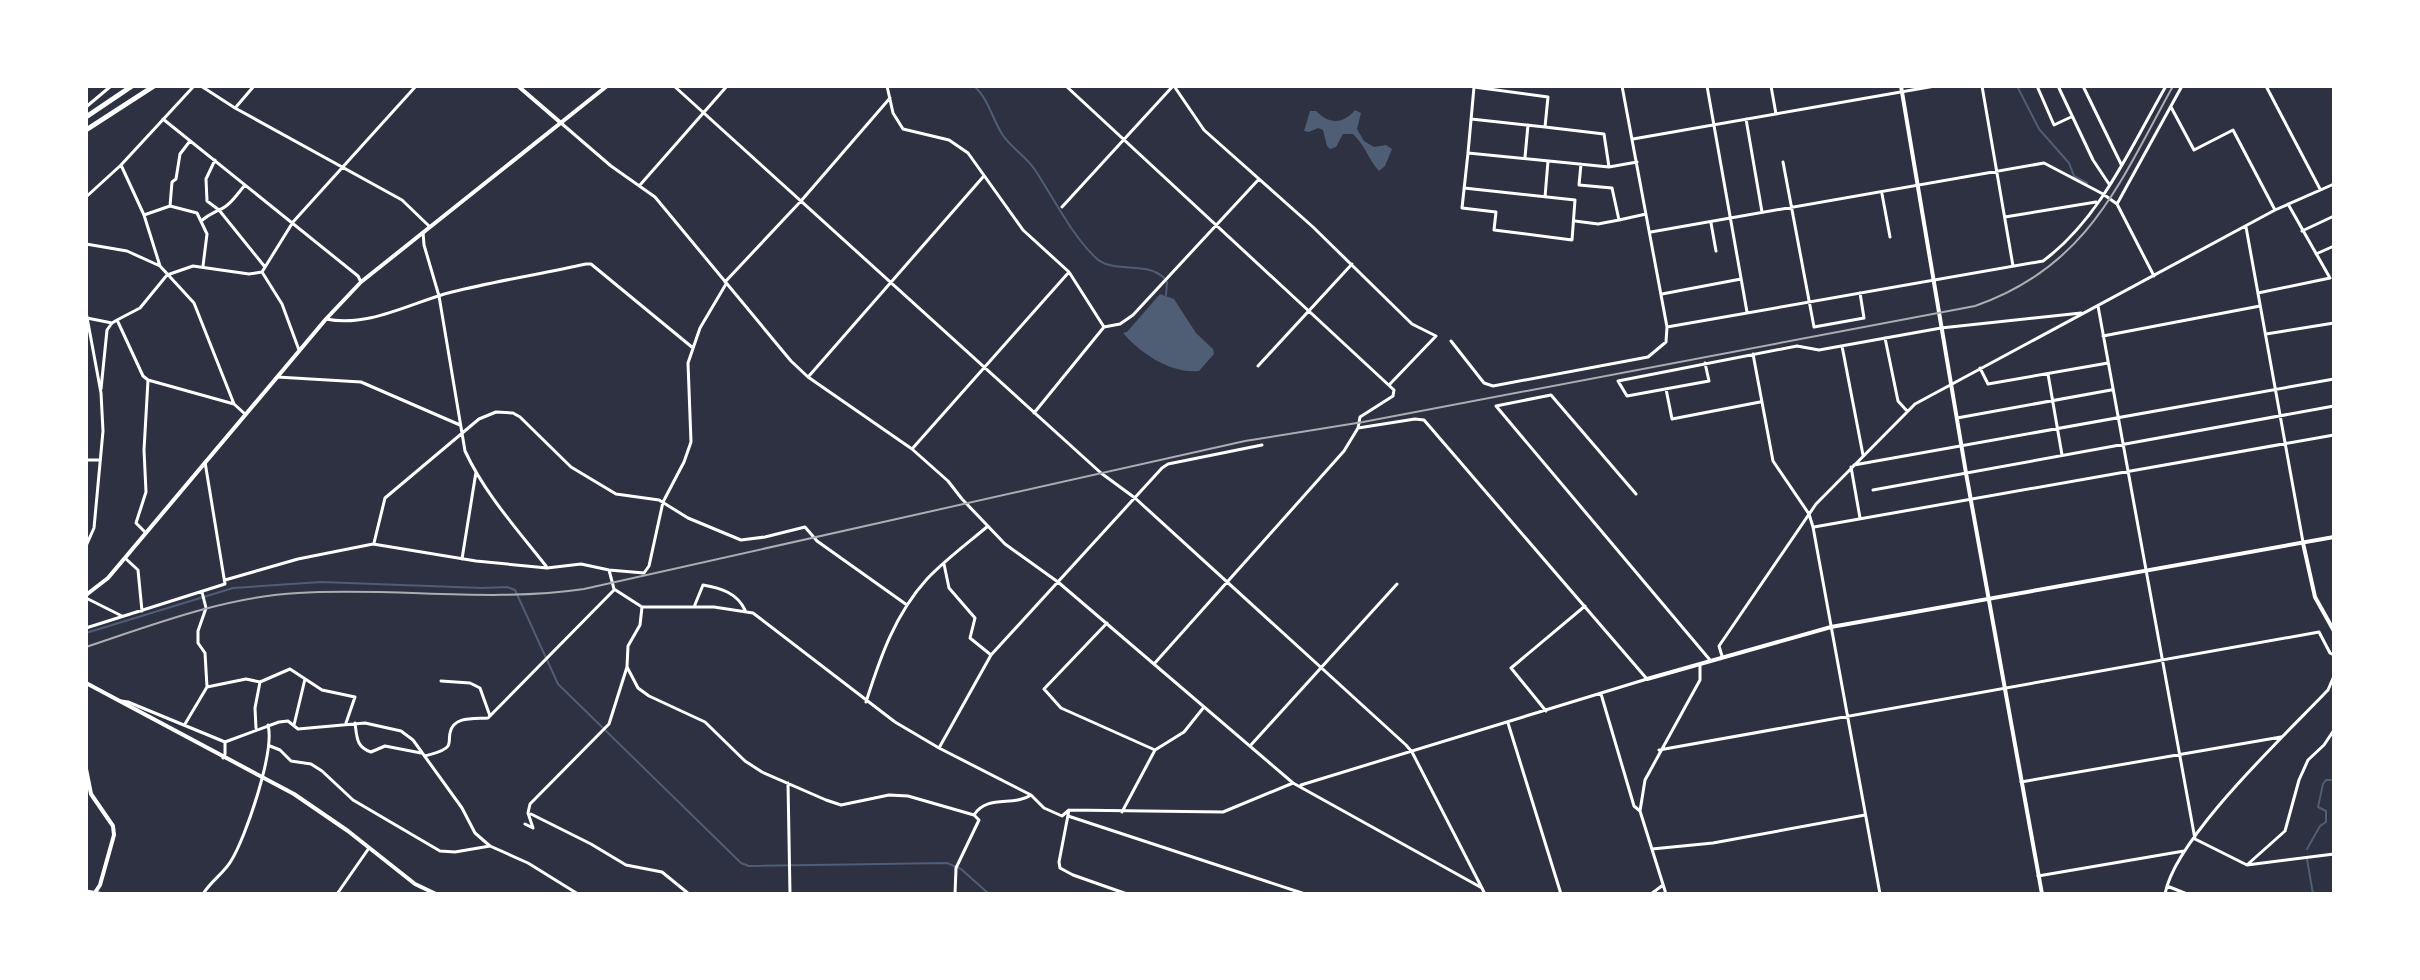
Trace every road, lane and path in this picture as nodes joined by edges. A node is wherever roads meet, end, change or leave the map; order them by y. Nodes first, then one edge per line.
1 (111, 86) edge
2 (132, 86) edge
3 (154, 86) edge
4 (194, 86) edge
5 (201, 86) edge
6 (254, 86) edge
7 (416, 86) edge
8 (518, 86) edge
9 (607, 86) edge
10 (674, 86) edge
11 (727, 86) edge
12 (887, 86) edge
13 (1066, 86) edge
14 (1173, 86) edge
15 (1622, 86) edge
16 (1707, 86) edge
17 (1771, 86) edge
18 (1935, 86) edge
19 (1982, 86) edge
20 (2037, 86) edge
21 (2058, 86) edge
22 (2083, 86) edge
23 (2166, 86) edge
24 (2182, 86) edge
25 (2266, 86) edge
26 (1901, 89) edge
27 (890, 98) junction
28 (86, 107) edge
29 (2171, 107) junction
30 (235, 108) junction
31 (703, 112) junction
32 (1776, 114) junction
33 (86, 117) edge
34 (2071, 117) junction
35 (163, 119) junction
36 (1471, 119) junction
37 (1746, 119) junction
38 (561, 123) junction
39 (1714, 124) junction
40 (1528, 125) junction
41 (1545, 127) junction
42 (86, 130) edge
43 (1633, 139) junction
44 (1125, 140) junction
45 (190, 141) junction
46 (1468, 153) junction
47 (1524, 158) junction
48 (215, 160) junction
49 (1548, 161) junction
50 (1637, 162) junction
51 (1783, 162) dead end
52 (1581, 164) junction
53 (2121, 164) junction
54 (121, 165) junction
55 (1609, 167) junction
56 (343, 168) junction
57 (1997, 171) junction
58 (983, 177) junction
59 (1259, 179) junction
60 (2109, 184) junction
61 (2334, 184) edge
62 (245, 185) junction
63 (639, 186) junction
64 (1918, 186) junction
65 (1464, 188) junction
66 (2321, 189) junction
67 (1882, 192) junction
68 (2103, 194) junction
69 (86, 197) edge
70 (1545, 197) junction
71 (801, 201) junction
72 (2098, 202) junction
73 (2117, 204) junction
74 (2288, 204) junction
75 (170, 206) junction
76 (1062, 207) dead end
77 (1792, 207) junction
78 (219, 210) junction
79 (2275, 210) junction
80 (1762, 212) junction
81 (1646, 214) junction
82 (144, 215) junction
83 (2334, 216) edge
84 (2005, 217) junction
85 (1730, 218) junction
86 (1619, 220) junction
87 (201, 221) junction
88 (1574, 221) junction
89 (1711, 221) junction
90 (293, 222) junction
91 (1216, 225) junction
92 (430, 227) junction
93 (2246, 227) junction
94 (2302, 231) junction
95 (423, 232) junction
96 (1650, 232) junction
97 (1890, 237) dead end
98 (86, 244) edge
99 (2334, 246) edge
100 (1716, 251) dead end
101 (2315, 254) junction
102 (1352, 264) junction
103 (160, 266) junction
104 (203, 266) junction
105 (2013, 266) junction
106 (263, 269) junction
107 (1069, 272) junction
108 (2334, 274) edge
109 (167, 275) junction
110 (2328, 275) junction
111 (2154, 276) junction
112 (1741, 279) junction
113 (1934, 280) junction
114 (361, 282) junction
115 (891, 282) junction
116 (726, 283) junction
117 (1860, 293) junction
118 (2258, 293) junction
119 (1661, 294) junction
120 (439, 296) junction
121 (1809, 301) junction
122 (2098, 306) junction
123 (2260, 306) junction
124 (1309, 310) junction
125 (86, 312) edge
126 (1747, 312) junction
127 (2085, 312) junction
128 (87, 318) edge
129 (326, 319) junction
130 (114, 322) junction
131 (2334, 323) edge
132 (1104, 327) junction
133 (1667, 327) junction
134 (1941, 328) junction
135 (2266, 334) junction
136 (88, 335) edge
137 (2103, 336) junction
138 (1885, 338) junction
139 (1451, 341) dead end
140 (1842, 346) junction
141 (693, 348) junction
142 (299, 350) junction
143 (1753, 354) junction
144 (1705, 363) junction
145 (2108, 363) junction
146 (1258, 366) dead end
147 (985, 368) junction
148 (1980, 368) junction
149 (2048, 374) junction
150 (276, 377) junction
151 (808, 377) junction
152 (2334, 379) edge
153 (148, 380) junction
154 (1390, 384) junction
155 (1951, 384) junction
156 (1666, 389) junction
157 (2275, 389) junction
158 (2112, 390) junction
159 (101, 393) junction
160 (2053, 401) junction
161 (1761, 402) junction
162 (234, 404) junction
163 (2334, 406) edge
164 (1907, 411) junction
165 (1034, 413) junction
166 (245, 414) junction
167 (2281, 416) junction
168 (2117, 417) junction
169 (1957, 418) junction
170 (460, 425) junction
171 (1358, 428) junction
172 (2058, 428) junction
173 (462, 433) junction
174 (2334, 435) edge
175 (2285, 443) junction
176 (2122, 444) junction
177 (1262, 445) dead end
178 (1961, 445) junction
179 (912, 449) junction
180 (1863, 455) junction
181 (2062, 455) junction
182 (86, 460) edge
183 (100, 460) junction
184 (205, 462) junction
185 (1852, 466) junction
186 (476, 472) junction
187 (2127, 472) junction
188 (1966, 473) junction
189 (1873, 490) dead end
190 (1636, 494) dead end
191 (1135, 498) junction
192 (1971, 499) junction
193 (663, 502) junction
194 (1809, 514) junction
195 (1860, 518) junction
196 (988, 526) junction
197 (1813, 527) junction
198 (146, 533) junction
199 (2334, 537) edge
200 (2303, 543) junction
201 (374, 544) junction
202 (86, 546) edge
203 (125, 558) junction
204 (462, 559) junction
205 (944, 564) junction
206 (547, 568) junction
207 (609, 570) junction
208 (2146, 570) junction
209 (225, 580) junction
210 (1058, 582) junction
211 (1228, 583) junction
212 (1397, 584) dead end
213 (614, 589) junction
214 (202, 592) junction
215 (86, 597) edge
216 (1989, 598) junction
217 (907, 605) junction
218 (1585, 606) junction
219 (642, 607) junction
220 (694, 607) junction
221 (745, 610) junction
222 (142, 611) junction
223 (123, 617) junction
224 (1107, 623) junction
225 (1831, 627) junction
226 (86, 628) edge
227 (2334, 631) edge
228 (991, 655) junction
229 (2334, 655) edge
230 (1722, 656) junction
231 (1710, 660) junction
232 (2162, 661) junction
233 (1154, 664) junction
234 (1700, 664) junction
235 (627, 667) junction
236 (1321, 667) junction
237 (2334, 676) edge
238 (305, 679) junction
239 (1647, 679) junction
240 (441, 681) dead end
241 (260, 682) junction
242 (86, 683) edge
243 (207, 687) junction
244 (2005, 689) junction
245 (2328, 690) junction
246 (1601, 694) junction
247 (2334, 695) edge
248 (119, 701) junction
249 (866, 702) junction
250 (1204, 707) junction
251 (1546, 711) junction
252 (490, 716) junction
253 (1847, 717) junction
254 (355, 723) junction
255 (1508, 723) junction
256 (185, 724) junction
257 (268, 725) junction
258 (294, 725) junction
259 (345, 725) junction
260 (256, 729) junction
261 (2334, 730) edge
262 (2282, 737) junction
263 (225, 742) junction
264 (270, 746) junction
265 (1250, 746) junction
266 (939, 748) junction
267 (1155, 750) junction
268 (1659, 750) junction
269 (1412, 752) junction
270 (424, 755) junction
271 (2178, 755) junction
272 (223, 758) junction
273 (86, 769) edge
274 (262, 777) junction
275 (2021, 782) junction
276 (788, 783) junction
277 (1293, 783) junction
278 (1300, 786) junction
279 (1031, 795) junction
280 (1069, 810) junction
281 (1640, 811) junction
282 (1122, 812) junction
283 (528, 813) junction
284 (974, 815) junction
285 (1866, 815) junction
286 (1068, 816) junction
287 (525, 824) dead end
288 (2195, 839) junction
289 (490, 846) junction
290 (370, 847) junction
291 (1652, 849) junction
292 (2185, 851) junction
293 (2334, 854) edge
294 (2247, 865) junction
295 (2038, 876) junction
296 (1663, 885) junction
297 (2167, 886) junction
298 (1482, 888) junction
299 (86, 891) edge
300 (569, 892) edge
301 (94, 893) edge
302 (206, 893) edge
303 (104, 894) edge
304 (337, 894) edge
305 (436, 894) edge
306 (578, 894) edge
307 (689, 894) edge
308 (790, 894) edge
309 (955, 894) edge
310 (1127, 894) edge
311 (1305, 894) edge
312 (1485, 894) edge
313 (1561, 894) edge
314 (1651, 894) edge
315 (1666, 894) edge
316 (1880, 894) edge
317 (2042, 894) edge
318 (2165, 894) edge
319 (2187, 894) edge

1 - 28 street
2 - 33 highway
3 - 42 highway
4 - 35 street
5 - 30 street
6 - 30 street
7 - 56 street
8 - 38 street
9 - 38 street
10 - 31 street
11 - 31 street
12 - 27 street
13 - 44 street
14 - 44 street
14 - 59 street
15 - 43 street
16 - 39 street
17 - 32 street
18 - 26 street
19 - 57 street
20 - 34 street
21 - 34 street
22 - 53 street
23 - 53 street
24 - 29 street
25 - 66 street
26 - 32 street
26 - 64 street
27 - 58 street
27 - 71 street
29 - 73 street
29 - 79 street
30 - 56 street
31 - 63 street
31 - 71 street
32 - 37 street
34 - 60 street
35 - 45 street
35 - 54 street
36 - 40 street
36 - 41 street
36 - 46 street
37 - 39 street
37 - 80 street
38 - 63 street
38 - 92 street
39 - 43 street
39 - 85 street
40 - 41 street
40 - 47 street
41 - 55 street
43 - 50 street
44 - 76 street
44 - 91 street
45 - 48 street
45 - 75 street
46 - 47 street
46 - 65 street
47 - 49 street
48 - 62 street
48 - 78 street
49 - 52 street
49 - 70 street
50 - 55 street
50 - 81 street
51 - 77 street
52 - 55 street
52 - 86 street
53 - 60 street
54 - 69 street
54 - 82 street
56 - 90 street
56 - 92 street
57 - 64 street
57 - 68 street
57 - 84 street
58 - 107 street
58 - 115 street
59 - 91 street
59 - 102 street
60 - 68 street
61 - 66 street
62 - 78 street
62 - 90 street
63 - 116 street
64 - 67 street
64 - 113 street
65 - 70 street
65 - 88 street
66 - 74 street
67 - 77 street
67 - 97 street
68 - 72 street
68 - 73 street
70 - 88 street
71 - 115 street
71 - 116 street
72 - 84 street
72 - 105 street
73 - 111 street
74 - 79 street
74 - 94 street
75 - 82 street
75 - 87 street
77 - 80 street
77 - 121 street
78 - 87 street
78 - 106 street
79 - 93 street
80 - 85 street
81 - 86 street
81 - 96 street
82 - 103 street
83 - 94 street
84 - 105 street
85 - 89 street
85 - 112 street
86 - 88 street
87 - 104 street
89 - 96 street
89 - 100 street
90 - 106 street
90 - 114 street
91 - 124 street
91 - 132 street
92 - 95 street
93 - 111 street
93 - 118 street
94 - 101 street
95 - 114 street
95 - 120 street
96 - 119 street
98 - 103 street
99 - 101 street
101 - 110 street
102 - 124 street
102 - 154 street
103 - 109 street
104 - 106 street
104 - 109 street
105 - 113 street
106 - 142 street
107 - 132 street
107 - 147 street
108 - 110 street
109 - 130 street
109 - 162 street
110 - 118 street
111 - 122 street
112 - 119 street
112 - 126 street
113 - 117 street
113 - 134 street
114 - 129 street
115 - 147 street
115 - 151 street
116 - 141 street
116 - 151 street
117 - 121 street
117 - 121 street
118 - 123 street
119 - 133 street
120 - 129 street
120 - 141 street
120 - 170 street
121 - 126 street
122 - 127 street
122 - 137 street
123 - 135 street
123 - 137 street
124 - 146 street
124 - 154 street
125 - 128 street
126 - 133 street
127 - 134 street
127 - 148 street
128 - 130 street
128 - 136 street
129 - 142 street
130 - 153 street
130 - 159 street
131 - 135 street
132 - 165 street
133 - 139 street
134 - 138 street
134 - 155 street
135 - 157 street
136 - 159 street
137 - 145 street
138 - 140 street
138 - 164 street
140 - 143 street
140 - 180 street
141 - 193 street
142 - 150 street
143 - 144 street
143 - 161 street
144 - 156 street
144 - 156 street
145 - 149 street
145 - 158 street
147 - 165 street
147 - 179 street
148 - 149 street
148 - 155 street
149 - 160 street
150 - 166 street
150 - 170 street
151 - 179 street
152 - 157 street
153 - 162 street
153 - 198 street
154 - 171 street
155 - 164 street
155 - 169 street
156 - 161 street
157 - 167 street
157 - 168 street
158 - 160 street
158 - 168 street
159 - 183 street
160 - 169 street
160 - 172 street
161 - 194 street
162 - 166 street
163 - 167 street
164 - 180 street
165 - 191 street
166 - 184 street
167 - 175 street
167 - 176 street
168 - 172 street
168 - 176 street
169 - 178 street
170 - 173 street
171 - 211 street
171 - 218 street
172 - 178 street
172 - 181 street
173 - 186 street
173 - 193 street
173 - 201 street
174 - 175 street
175 - 187 street
175 - 200 street
176 - 181 street
176 - 187 street
177 - 191 street
178 - 185 street
178 - 188 street
179 - 196 street
180 - 185 street
181 - 188 street
182 - 183 street
183 - 202 street
184 - 198 street
184 - 209 street
185 - 194 street
185 - 195 street
186 - 204 street
186 - 206 street
187 - 192 street
187 - 208 street
188 - 189 street
188 - 192 street
190 - 231 street
191 - 210 street
191 - 211 street
192 - 195 street
192 - 216 street
193 - 207 street
193 - 217 street
194 - 197 street
194 - 230 street
195 - 197 street
196 - 205 street
196 - 210 street
197 - 225 street
198 - 203 street
199 - 200 street
200 - 208 street
200 - 227 street
201 - 204 street
201 - 209 street
203 - 215 street
203 - 222 street
204 - 206 street
205 - 217 street
205 - 228 street
206 - 207 street
207 - 213 street
208 - 216 street
208 - 232 street
209 - 214 street
210 - 224 street
210 - 228 street
211 - 233 street
211 - 236 street
212 - 236 street
213 - 219 street
213 - 252 street
214 - 222 street
214 - 243 street
215 - 223 street
216 - 225 street
216 - 244 street
217 - 249 street
218 - 239 street
218 - 251 street
219 - 220 street
219 - 235 street
220 - 221 street
220 - 221 street
221 - 249 street
222 - 223 street
223 - 226 street
224 - 233 street
224 - 267 street
225 - 230 street
225 - 253 street
228 - 266 street
229 - 232 street
230 - 231 street
231 - 234 street
232 - 244 street
232 - 271 street
233 - 250 street
234 - 239 street
234 - 268 street
235 - 276 street
235 - 283 street
236 - 265 street
236 - 269 street
237 - 245 street
238 - 241 street
238 - 258 street
238 - 259 street
239 - 246 street
240 - 252 street
241 - 243 street
241 - 260 street
242 - 248 street
243 - 256 street
244 - 253 street
244 - 275 street
245 - 247 street
245 - 262 street
246 - 251 street
246 - 281 street
248 - 256 street
248 - 272 street
249 - 266 street
250 - 265 street
250 - 267 street
251 - 255 street
252 - 270 street
253 - 268 street
253 - 285 street
254 - 259 street
254 - 270 street
254 - 270 street
255 - 269 street
255 - 313 street
256 - 263 street
257 - 258 street
257 - 260 street
257 - 264 street
258 - 259 street
260 - 263 street
261 - 294 street
262 - 271 street
262 - 288 street
263 - 272 street
264 - 274 street
264 - 289 street
265 - 277 street
266 - 279 street
267 - 282 street
268 - 281 street
269 - 278 street
269 - 298 street
270 - 289 street
271 - 275 street
271 - 288 street
272 - 274 street
273 - 301 street
274 - 290 street
274 - 302 street
275 - 295 street
276 - 284 street
276 - 308 street
277 - 278 street
277 - 282 street
278 - 298 street
279 - 280 street
279 - 284 street
280 - 282 street
280 - 286 street
281 - 291 street
283 - 287 street
283 - 307 street
284 - 309 street
285 - 291 street
285 - 316 street
286 - 310 street
286 - 311 street
288 - 292 street
288 - 294 street
289 - 300 street
290 - 304 street
290 - 305 street
291 - 296 street
292 - 295 street
292 - 297 street
293 - 294 street
295 - 317 street
296 - 314 street
296 - 315 street
297 - 318 street
297 - 319 street
298 - 312 street
299 - 301 street
300 - 306 street
301 - 303 street

